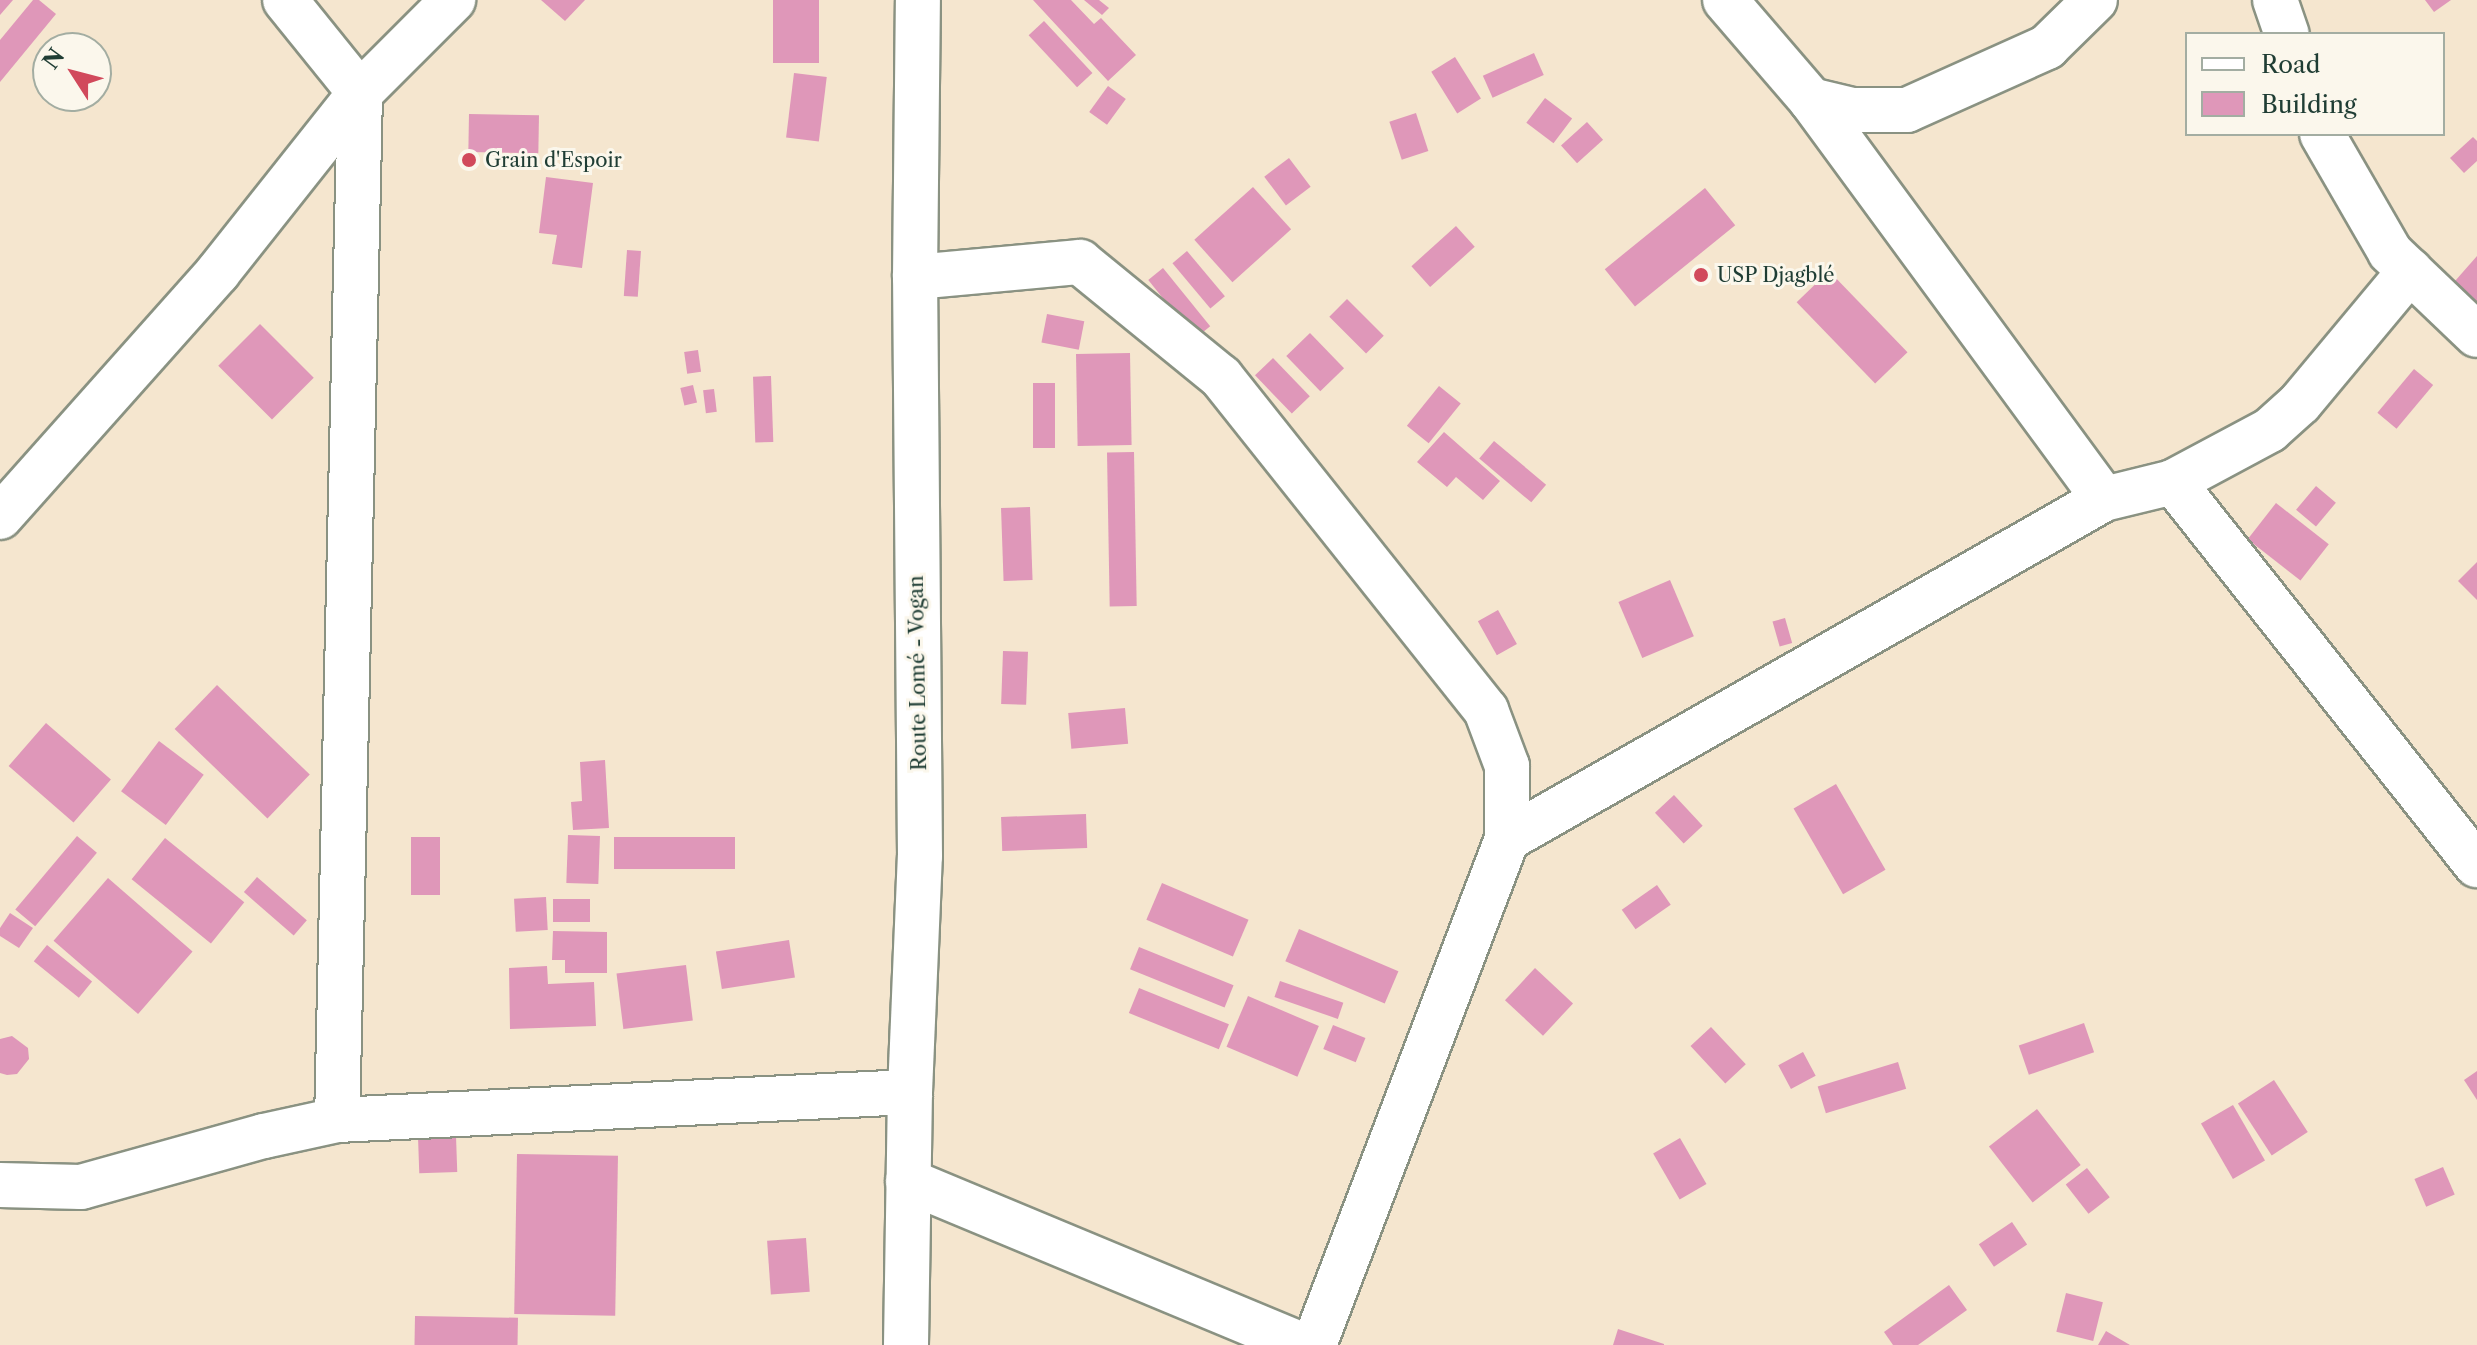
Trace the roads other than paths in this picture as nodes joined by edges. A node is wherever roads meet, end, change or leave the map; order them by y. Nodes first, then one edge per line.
1 (285, 0) edge
2 (453, 0) edge
3 (918, 0) edge
4 (1725, 0) edge
5 (2095, 0) edge
6 (2275, 0) edge
7 (2286, 32) edge
8 (360, 93) junction
9 (1811, 100) junction
10 (2323, 136) edge
11 (2410, 271) junction
12 (915, 277) junction
13 (2477, 335) edge
14 (2173, 482) junction
15 (2104, 499) junction
16 (0, 517) edge
17 (1507, 839) junction
18 (2477, 865) edge
19 (910, 1092) junction
20 (337, 1120) junction
21 (908, 1181) junction
22 (0, 1185) edge
23 (906, 1345) edge
24 (1302, 1345) edge
25 (1314, 1345) edge

1 - 8 street
2 - 8 street
3 - 12 street, Route Lomé - Vogan
4 - 9 street
5 - 9 street
6 - 7 street
8 - 16 street
8 - 20 street
9 - 15 street
10 - 11 street
11 - 13 street
11 - 14 street
12 - 17 street
12 - 19 street, Route Lomé - Vogan
14 - 15 street
14 - 18 street
15 - 17 street
17 - 25 street
19 - 20 street
19 - 21 street, Route Lomé - Vogan
20 - 22 street
21 - 23 street, Route Lomé - Vogan
21 - 24 street

